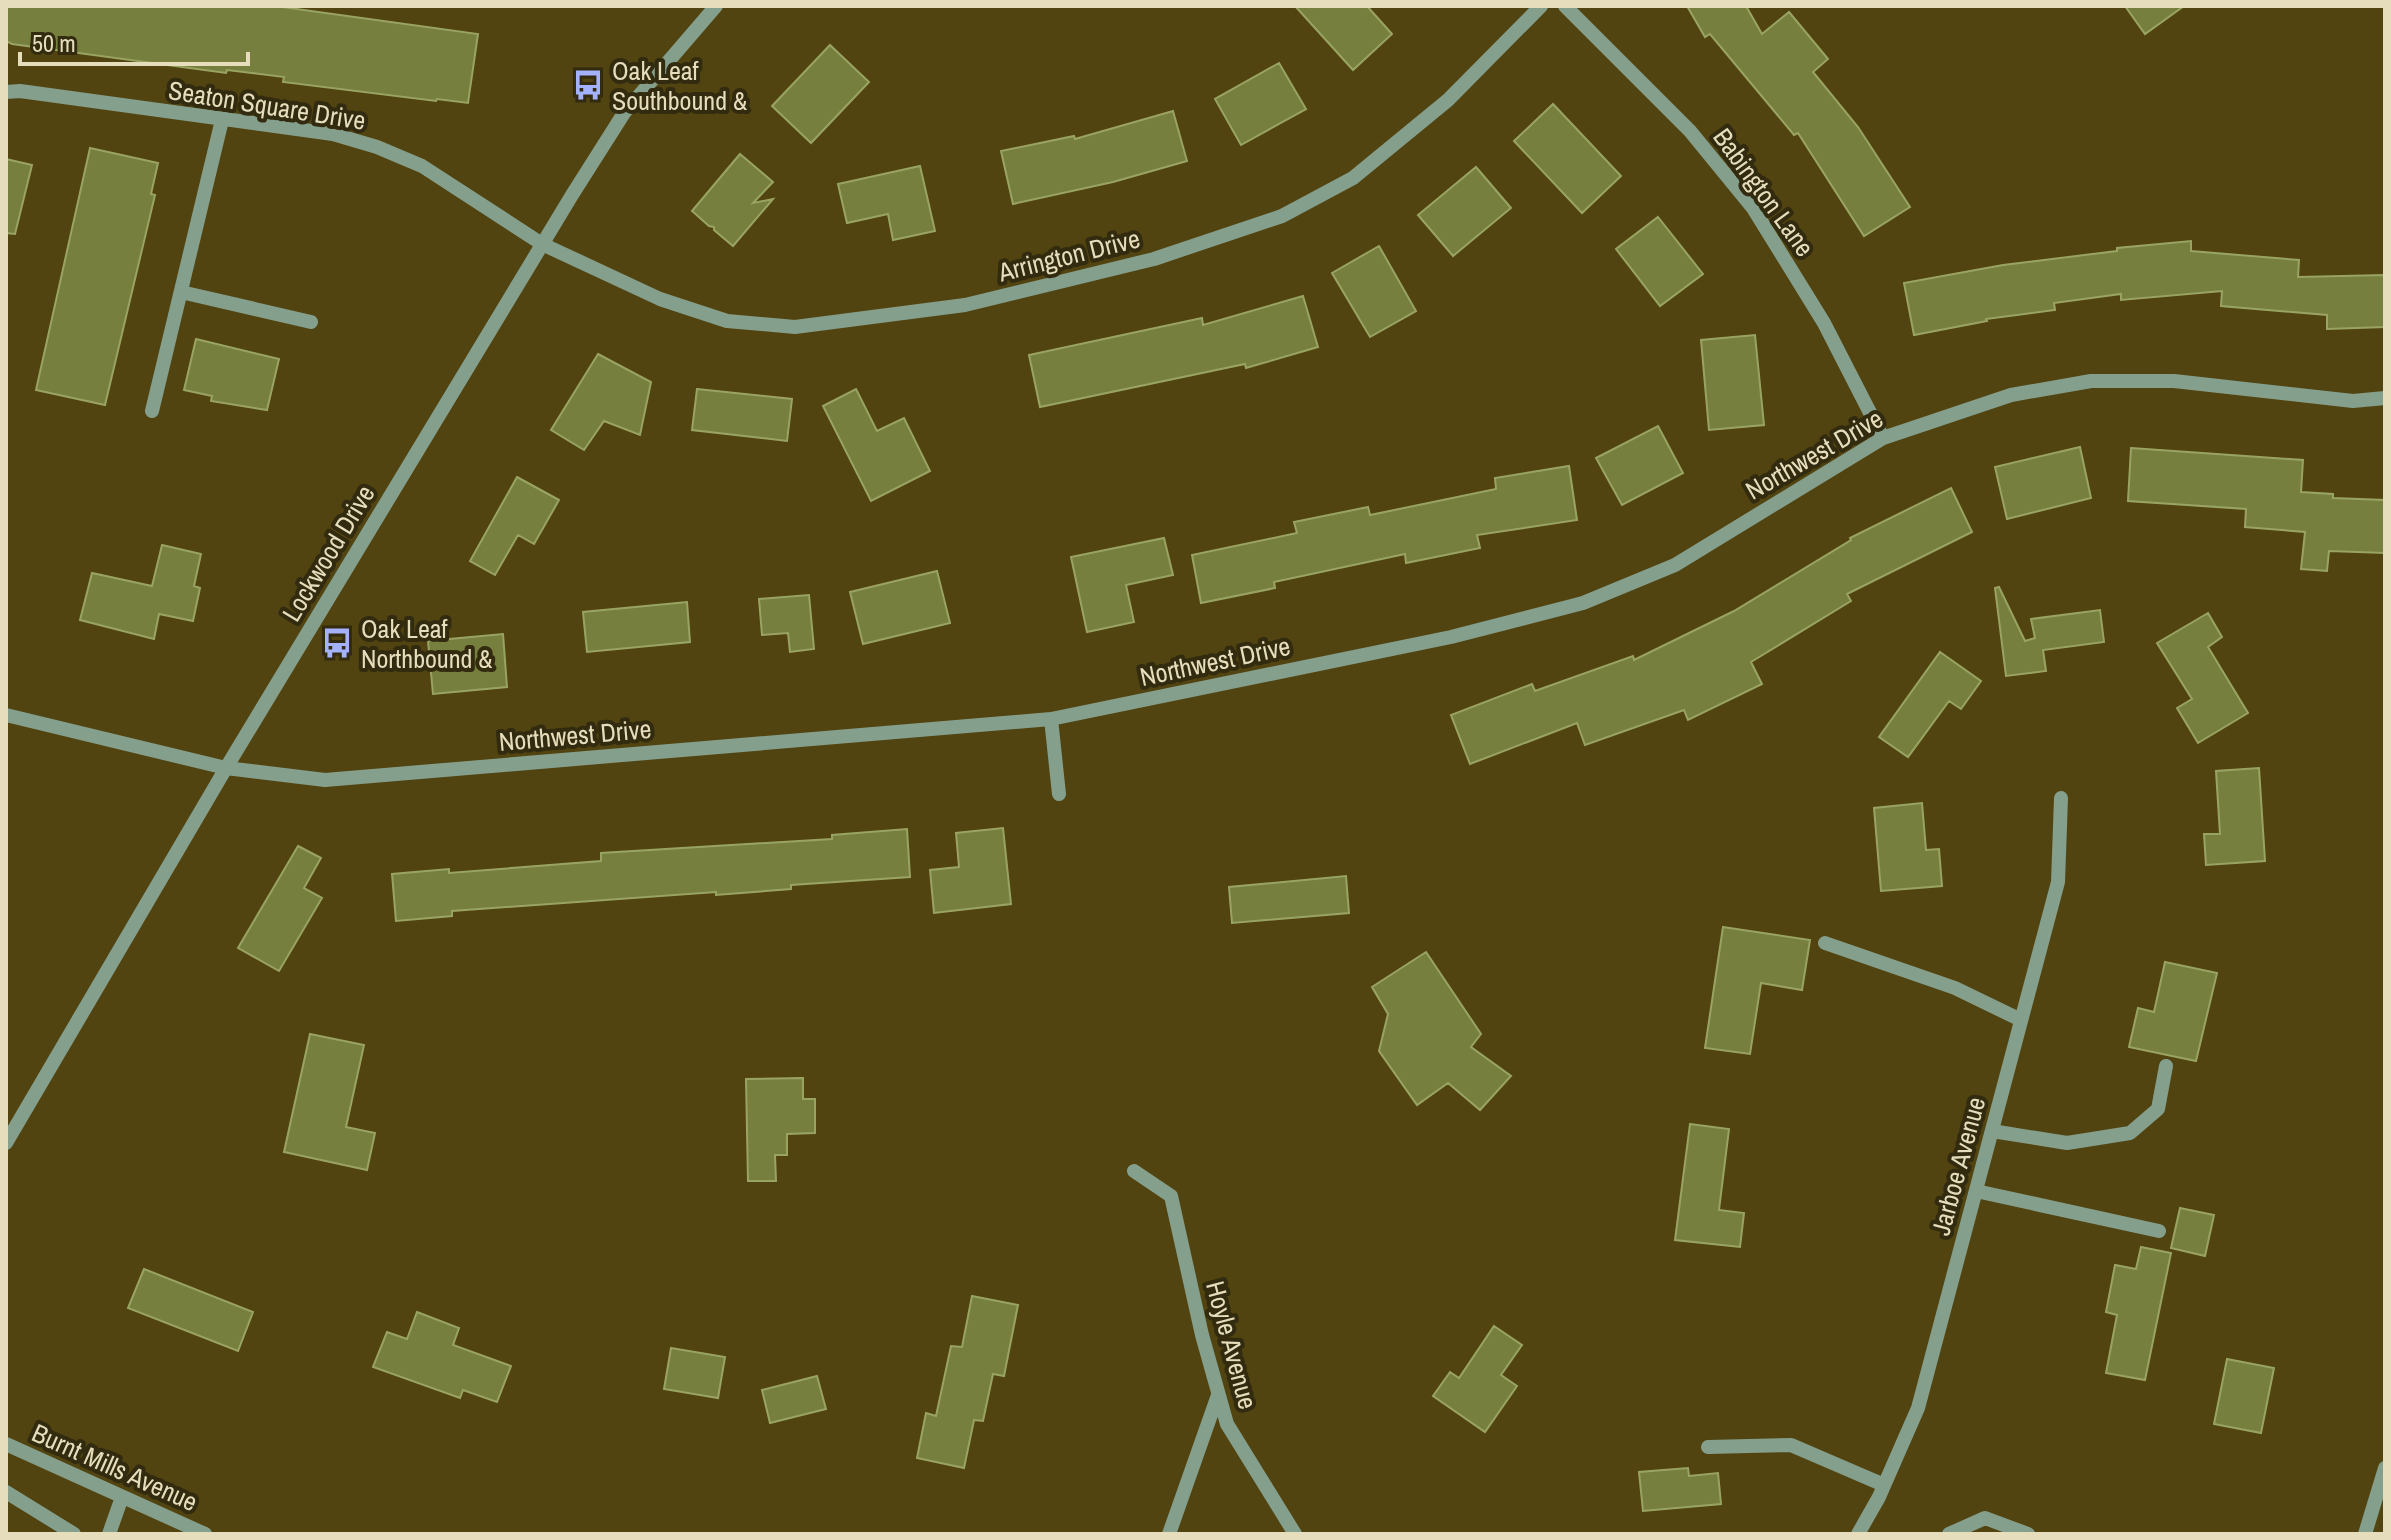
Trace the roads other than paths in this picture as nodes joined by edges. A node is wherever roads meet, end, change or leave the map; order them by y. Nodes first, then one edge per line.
1 (716, 6) edge
2 (1541, 6) edge
3 (1565, 6) edge
4 (6, 92) edge
5 (222, 120) junction
6 (542, 244) junction
7 (181, 292) junction
8 (311, 322) dead end
9 (2385, 398) edge
10 (152, 411) dead end
11 (1883, 438) junction
12 (6, 715) edge
13 (1051, 719) junction
14 (226, 768) junction
15 (1059, 794) dead end
16 (2061, 798) dead end
17 (1825, 943) dead end
18 (2021, 1020) junction
19 (2166, 1066) dead end
20 (1992, 1131) junction
21 (6, 1143) edge
22 (1134, 1171) dead end
23 (1976, 1191) junction
24 (2159, 1231) dead end
25 (1218, 1394) junction
26 (6, 1444) edge
27 (1708, 1447) dead end
28 (2385, 1468) edge
29 (1884, 1485) junction
30 (6, 1492) edge
31 (122, 1497) junction
32 (199, 1532) edge
33 (74, 1534) edge
34 (109, 1534) edge
35 (1169, 1534) edge
36 (1295, 1534) edge
37 (1858, 1534) edge
38 (1949, 1534) edge
39 (2028, 1534) edge
40 (2365, 1534) edge

1 - 6 street, Lockwood Drive
2 - 6 street, Arrington Drive
3 - 11 street, Babington Lane
4 - 5 street, Seaton Square Drive
5 - 6 street, Seaton Square Drive
5 - 7 street
6 - 14 street, Lockwood Drive
7 - 8 street
7 - 10 street
9 - 11 street, Northwest Drive
11 - 13 street, Northwest Drive
12 - 14 street, Northwest Drive
13 - 14 street, Northwest Drive
13 - 15 street
14 - 21 street, Lockwood Drive
16 - 18 street, Jarboe Avenue
17 - 18 street
18 - 20 street, Jarboe Avenue
19 - 20 street
20 - 23 street, Jarboe Avenue
22 - 25 street, Hoyle Avenue
23 - 24 street
23 - 29 street, Jarboe Avenue
25 - 35 street
25 - 36 street, Hoyle Avenue
26 - 31 street, Burnt Mills Avenue
27 - 29 street
28 - 40 street
29 - 37 street, Jarboe Avenue
30 - 33 street
31 - 32 street, Burnt Mills Avenue
31 - 34 street
38 - 39 street

